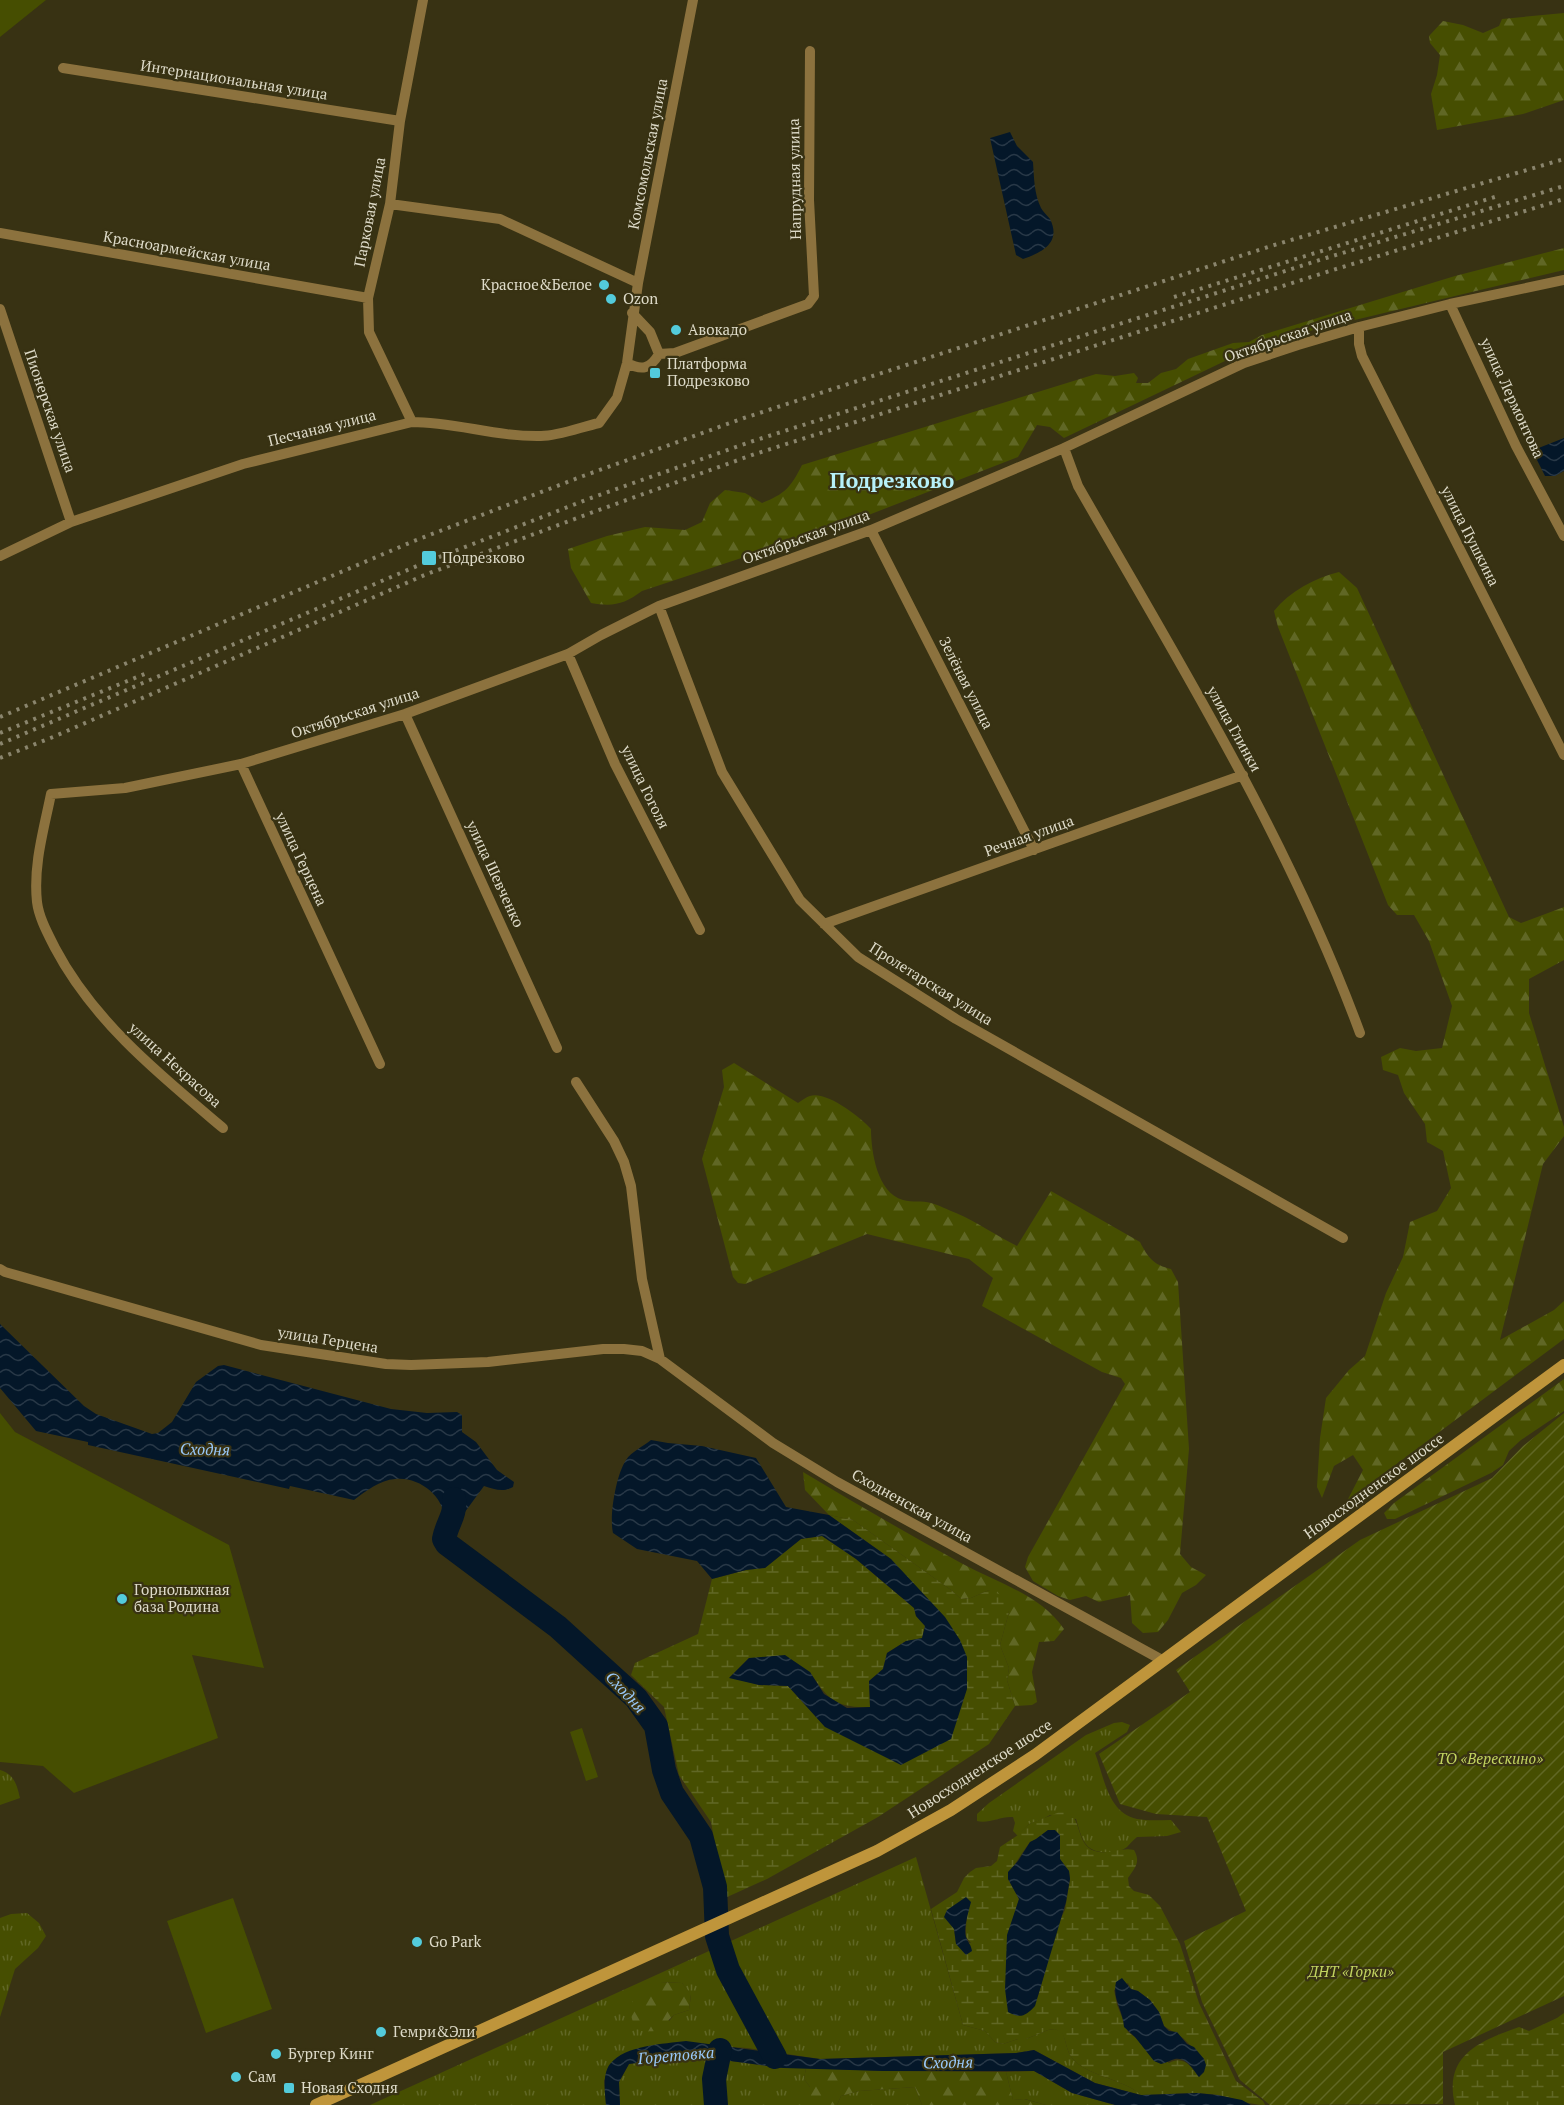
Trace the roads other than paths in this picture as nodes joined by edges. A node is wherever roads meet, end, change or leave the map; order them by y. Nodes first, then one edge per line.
1 (423, 0) edge
2 (693, 0) edge
3 (810, 51) dead end
4 (63, 68) dead end
5 (400, 121) junction
6 (390, 204) junction
7 (0, 233) edge
8 (1564, 280) edge
9 (638, 282) junction
10 (369, 298) junction
11 (1450, 304) junction
12 (0, 309) edge
13 (632, 313) junction
14 (1359, 327) junction
15 (659, 354) junction
16 (627, 363) junction
17 (412, 422) junction
18 (1064, 448) junction
19 (71, 522) junction
20 (871, 530) junction
21 (1564, 536) edge
22 (0, 556) edge
23 (659, 606) junction
24 (568, 654) junction
25 (405, 714) junction
26 (1564, 755) edge
27 (241, 764) junction
28 (1243, 775) junction
29 (51, 794) joint
30 (1034, 850) junction
31 (824, 924) junction
32 (700, 930) dead end
33 (1360, 1033) dead end
34 (557, 1048) dead end
35 (380, 1064) dead end
36 (576, 1082) dead end
37 (223, 1128) dead end
38 (1343, 1238) dead end
39 (0, 1269) edge
40 (660, 1359) junction
41 (1564, 1365) edge
42 (1162, 1660) junction
43 (316, 2105) edge

1 - 5 street, Парковая улица
2 - 9 street, Комсомольская улица
3 - 15 street, Напрудная улица
4 - 5 street, Интернациональная улица
5 - 6 street, Парковая улица
6 - 9 street
6 - 10 street, Парковая улица
7 - 10 street, Красноармейская улица
8 - 11 street, Октябрьская улица
9 - 13 street, Комсомольская улица
10 - 17 street, Парковая улица
11 - 14 street, Октябрьская улица
11 - 21 street, улица Лермонтова
12 - 19 street, Пионерская улица
13 - 15 street
13 - 16 street, Комсомольская улица
14 - 18 street, Октябрьская улица
14 - 26 street, улица Пушкина
15 - 16 street
16 - 17 street, Песчаная улица
17 - 19 street, Песчаная улица
18 - 20 street, Октябрьская улица
18 - 28 street, улица Глинки
19 - 22 street, Песчаная улица
20 - 23 street, Октябрьская улица
20 - 30 street, Зелёная улица
23 - 24 street, Октябрьская улица
23 - 31 street, Пролетарская улица
24 - 25 street, Октябрьская улица
24 - 32 street, улица Гоголя
25 - 27 street, Октябрьская улица
25 - 34 street, улица Шевченко
27 - 29 street, Октябрьская улица
27 - 35 street, улица Герцена
28 - 30 street, Речная улица
28 - 33 street, улица Глинки
29 - 37 street, улица Некрасова
30 - 31 street, Речная улица
31 - 38 street, Пролетарская улица
36 - 40 street
39 - 40 street, улица Герцена
40 - 42 street, Сходненская улица
41 - 42 main road, Новосходненское шоссе
42 - 43 main road, Новосходненское шоссе

